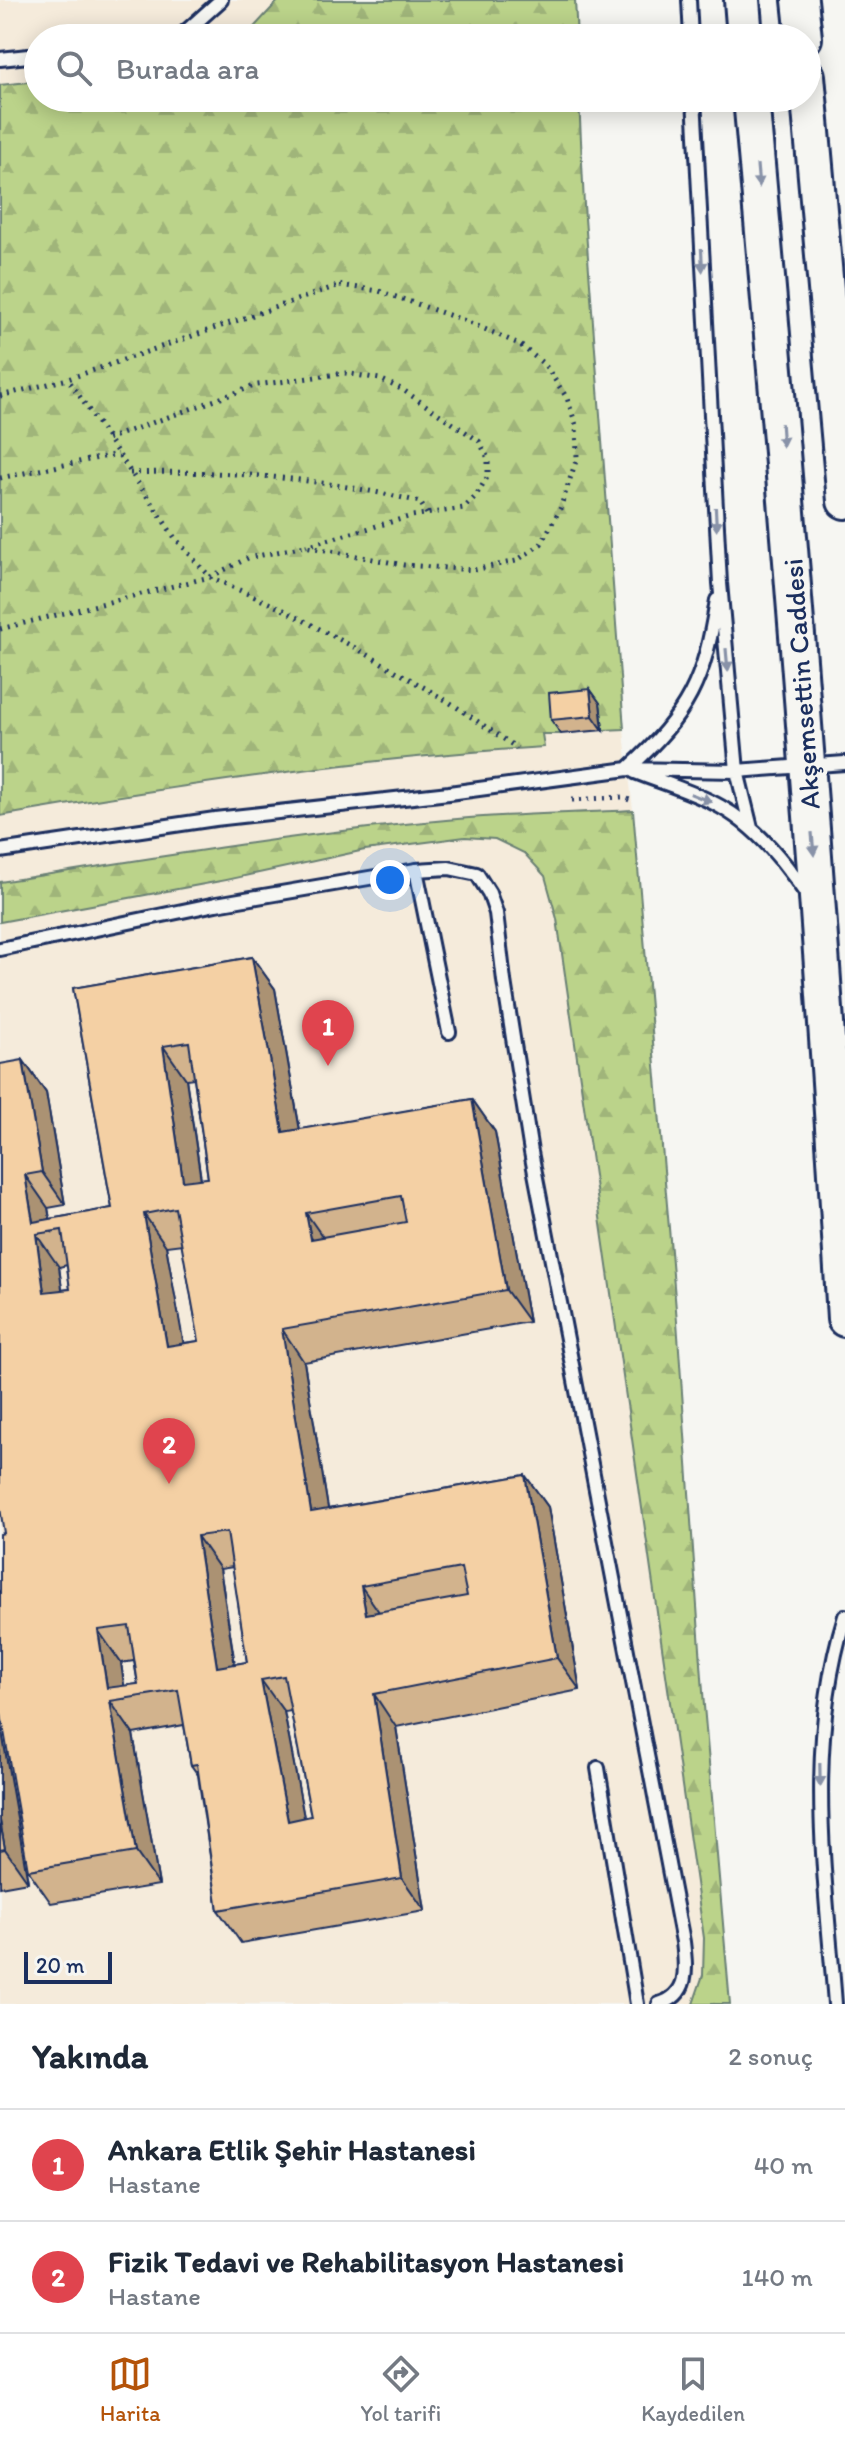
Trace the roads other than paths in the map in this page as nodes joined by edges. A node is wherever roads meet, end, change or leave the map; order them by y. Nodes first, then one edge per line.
1 (221, 0) edge
2 (689, 0) edge
3 (742, 0) edge
4 (800, 0) edge
5 (194, 24) edge
6 (690, 24) edge
7 (744, 24) edge
8 (803, 24) edge
9 (24, 56) edge
10 (0, 59) edge
11 (695, 112) edge
12 (752, 112) edge
13 (810, 112) edge
14 (845, 501) edge
15 (720, 583) junction
16 (845, 763) edge
17 (807, 766) junction
18 (628, 769) junction
19 (737, 771) junction
20 (751, 828) junction
21 (0, 851) edge
22 (416, 870) junction
23 (819, 911) junction
24 (0, 949) edge
25 (449, 1032) dead end
26 (845, 1319) edge
27 (845, 1616) edge
28 (598, 1768) dead end
29 (637, 2004) edge
30 (659, 2004) edge
31 (835, 2004) edge

1 - 5 lane
2 - 6 lane
3 - 7 main road
4 - 8 main road
9 - 10 lane
11 -> 15 lane
12 -> 17 main road, Akşemsettin Caddesi
13 - 14 main road
15 - 18 lane
15 -> 19 lane
16 - 17 lane
17 - 19 lane
17 -> 23 main road, Akşemsettin Caddesi
18 - 19 lane
18 -> 20 lane
18 - 21 lane
19 - 20 lane
20 - 23 lane
22 - 24 lane
22 - 25 lane
22 - 30 lane
23 - 26 main road, Akşemsettin Caddesi
27 -> 31 lane
28 - 29 lane

